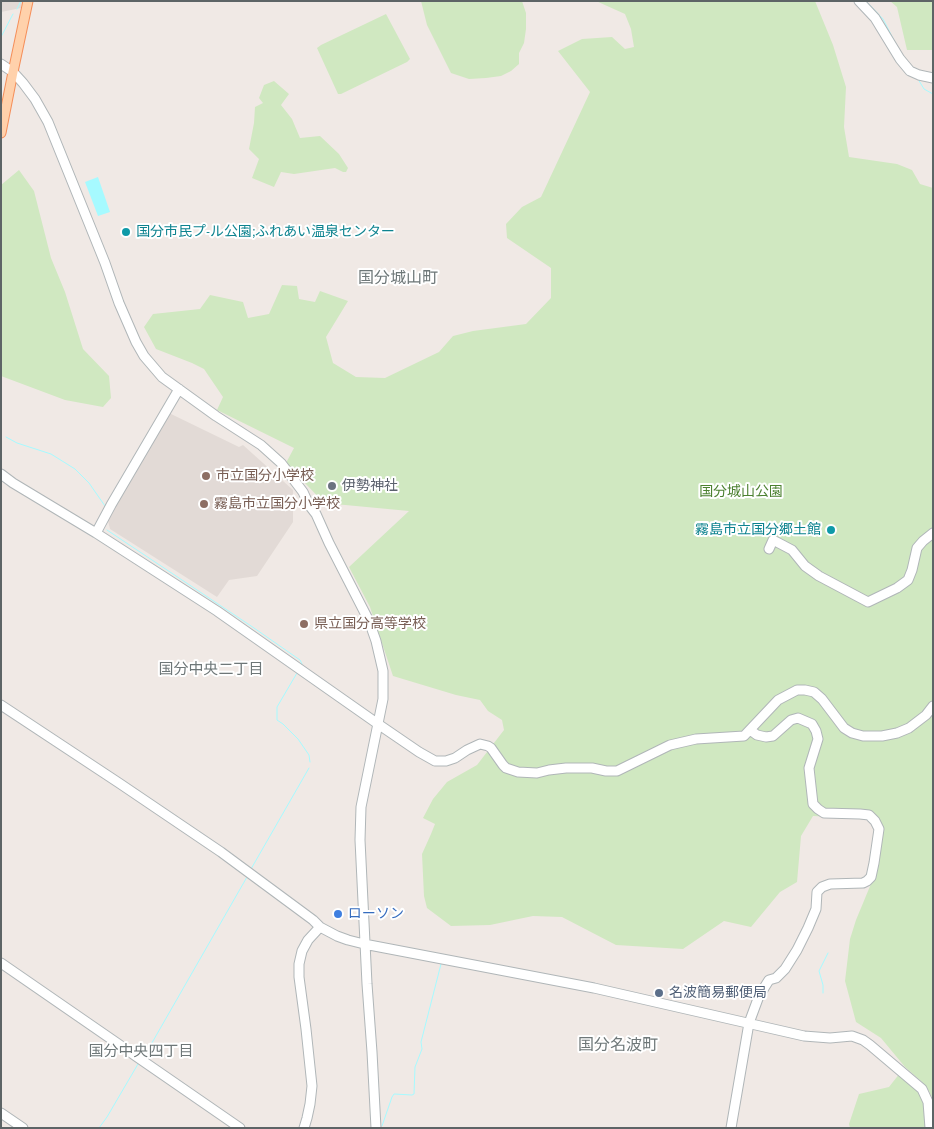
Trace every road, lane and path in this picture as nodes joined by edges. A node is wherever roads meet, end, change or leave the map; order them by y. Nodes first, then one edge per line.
1 (28, 1) edge
2 (859, 1) edge
3 (1, 64) edge
4 (12, 72) junction
5 (933, 78) edge
6 (1, 133) edge
7 (179, 389) junction
8 (1, 474) edge
9 (96, 533) junction
10 (933, 533) edge
11 (769, 549) dead end
12 (1, 705) edge
13 (933, 706) edge
14 (378, 724) junction
15 (750, 730) junction
16 (320, 927) junction
17 (364, 944) junction
18 (1, 963) edge
19 (749, 1023) junction
20 (1, 1113) edge
21 (23, 1128) edge
22 (240, 1128) edge
23 (304, 1128) edge
24 (376, 1128) edge
25 (731, 1128) edge
26 (930, 1128) edge

1 - 4 main road
2 - 5 street
3 - 4 street
4 - 6 main road
4 - 7 street
7 - 9 street
7 - 14 street
8 - 9 street
9 - 14 street
10 - 11 street
12 - 16 street
13 - 15 street
14 - 15 street
14 - 17 street
15 - 19 street
16 - 17 street
16 - 23 street
17 - 19 street
17 - 24 street
18 - 22 street
19 - 25 street
19 - 26 street
20 - 21 street

